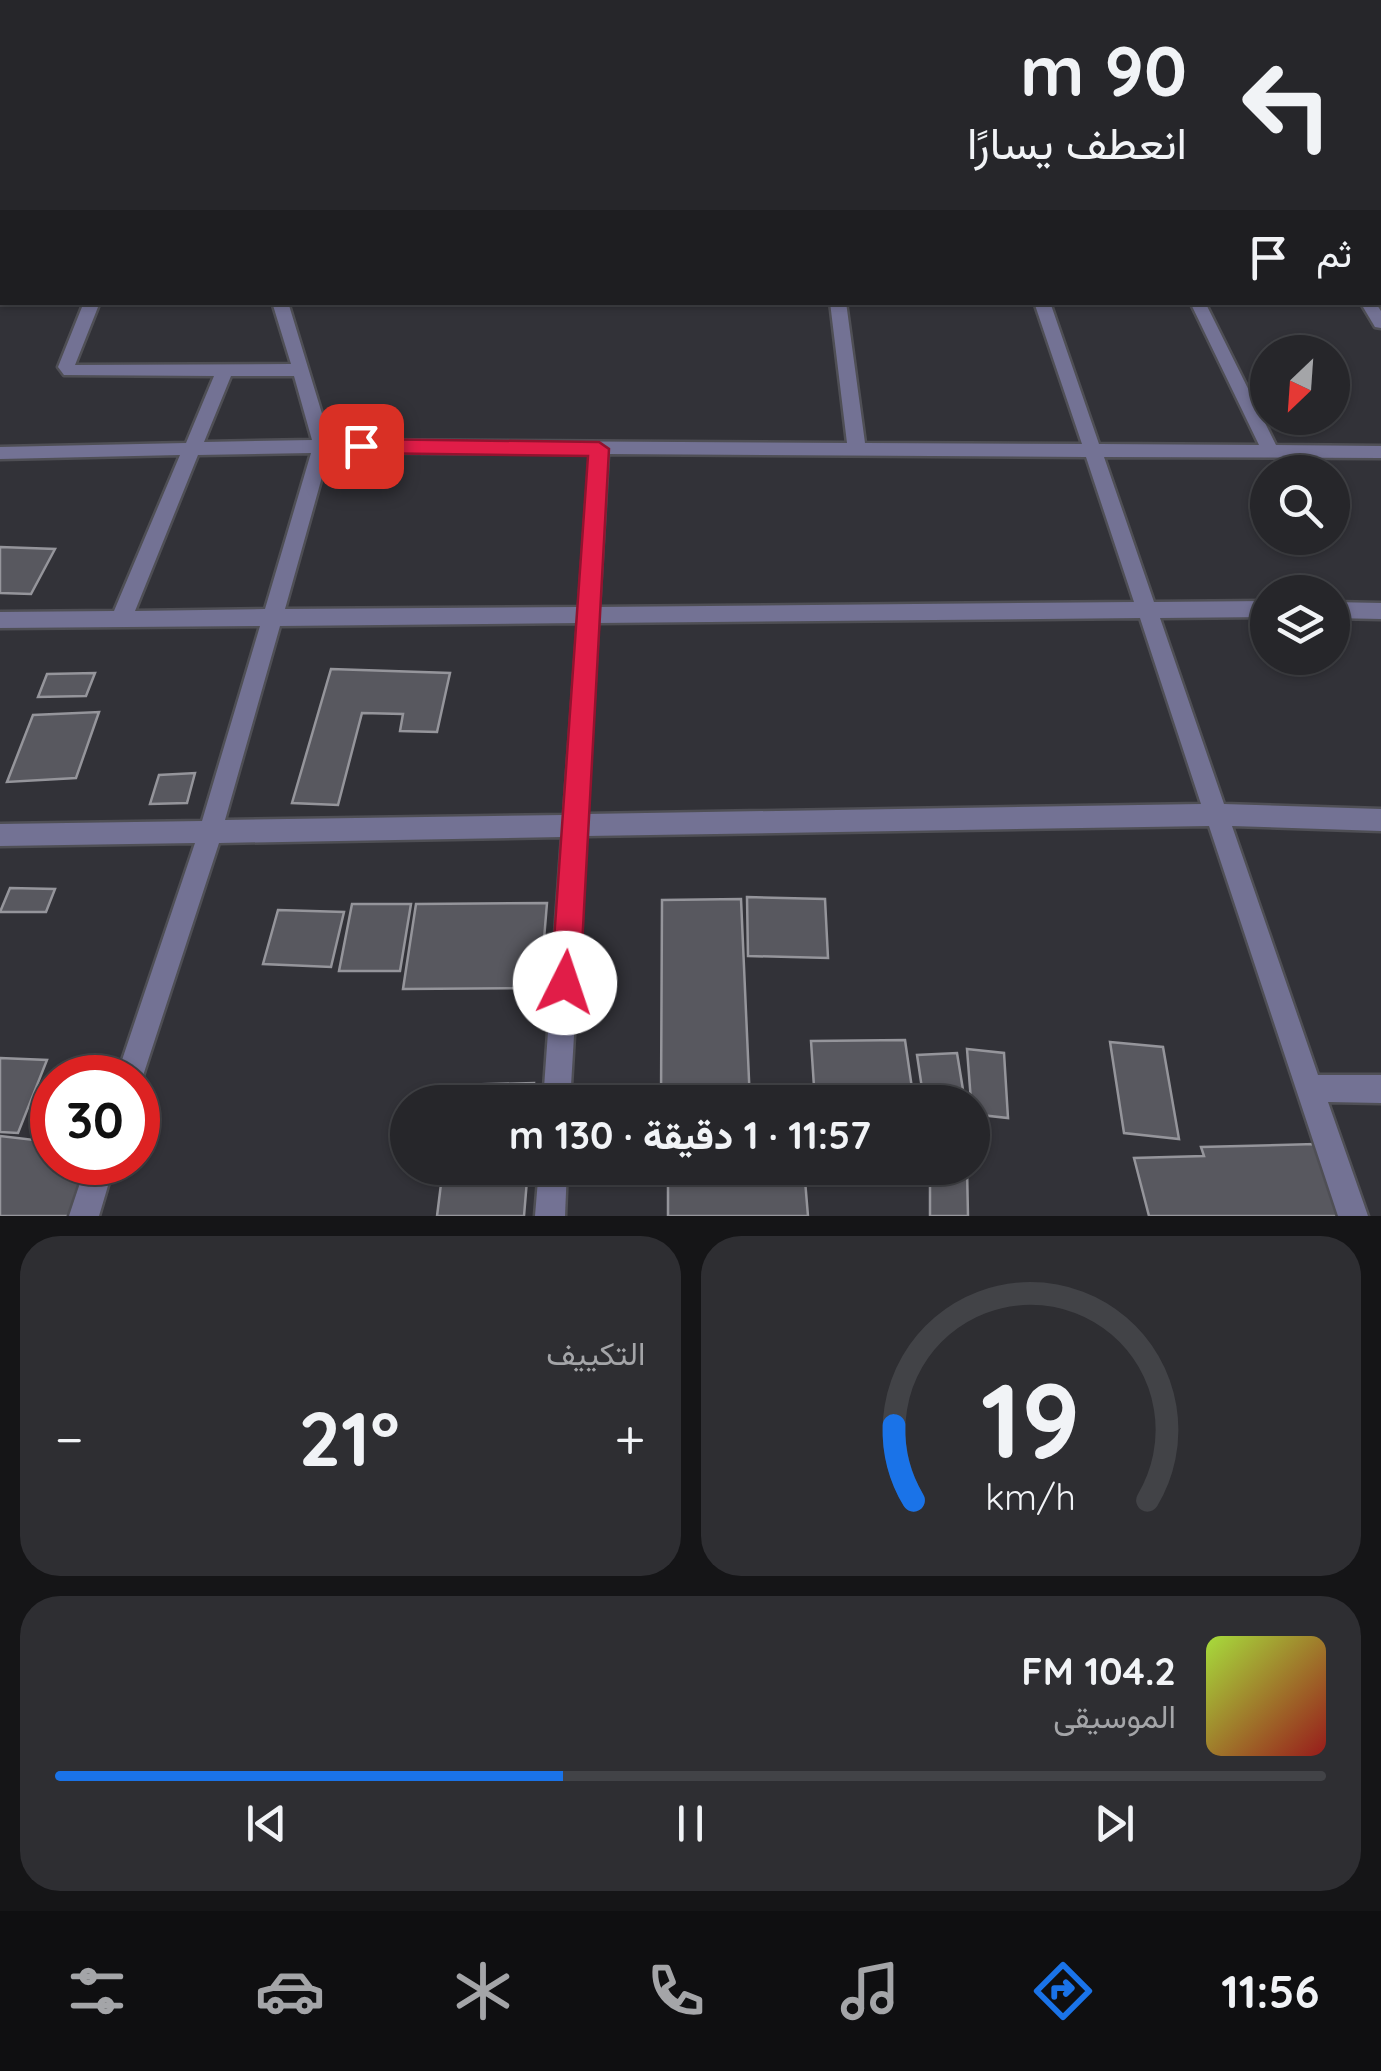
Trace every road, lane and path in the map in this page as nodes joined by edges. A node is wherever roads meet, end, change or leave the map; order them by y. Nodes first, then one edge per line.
1 (91, 305) edge
2 (281, 305) edge
3 (838, 305) edge
4 (1043, 305) edge
5 (1199, 305) edge
6 (225, 370) junction
7 (301, 370) junction
8 (322, 446) junction
9 (196, 449) junction
10 (599, 449) junction
11 (857, 450) junction
12 (1270, 450) junction
13 (1092, 451) junction
14 (0, 452) edge
15 (1381, 452) edge
16 (1148, 608) junction
17 (1250, 609) edge
18 (1350, 610) edge
19 (1381, 611) edge
20 (591, 617) junction
21 (121, 619) junction
22 (0, 620) edge
23 (274, 620) junction
24 (1216, 815) junction
25 (1381, 820) edge
26 (576, 824) junction
27 (211, 830) junction
28 (0, 835) edge
29 (137, 1055) edge
30 (558, 1085) edge
31 (1310, 1088) junction
32 (1381, 1088) edge
33 (94, 1185) edge
34 (552, 1185) edge
35 (84, 1216) edge
36 (550, 1216) edge
37 (1353, 1216) edge

1 - 6 street
2 - 7 street
3 - 11 street
4 - 13 street
5 - 12 street
6 - 7 street
6 - 9 street
7 - 8 street
8 - 9 street
8 - 10 street
8 - 23 street
9 - 14 street
9 - 21 street
10 - 11 street
10 - 20 street
11 - 13 street
12 - 13 street
12 - 15 street
13 - 16 street
16 - 17 street
16 - 20 street
16 - 24 street
18 - 19 street
20 - 23 street
20 - 26 street
21 - 22 street
21 - 23 street
23 - 27 street
24 - 25 street
24 - 26 street
24 - 31 street
26 - 27 street
26 - 30 street
27 - 28 street
27 - 29 street
31 - 32 street
31 - 37 street
33 - 35 street
34 - 36 street

